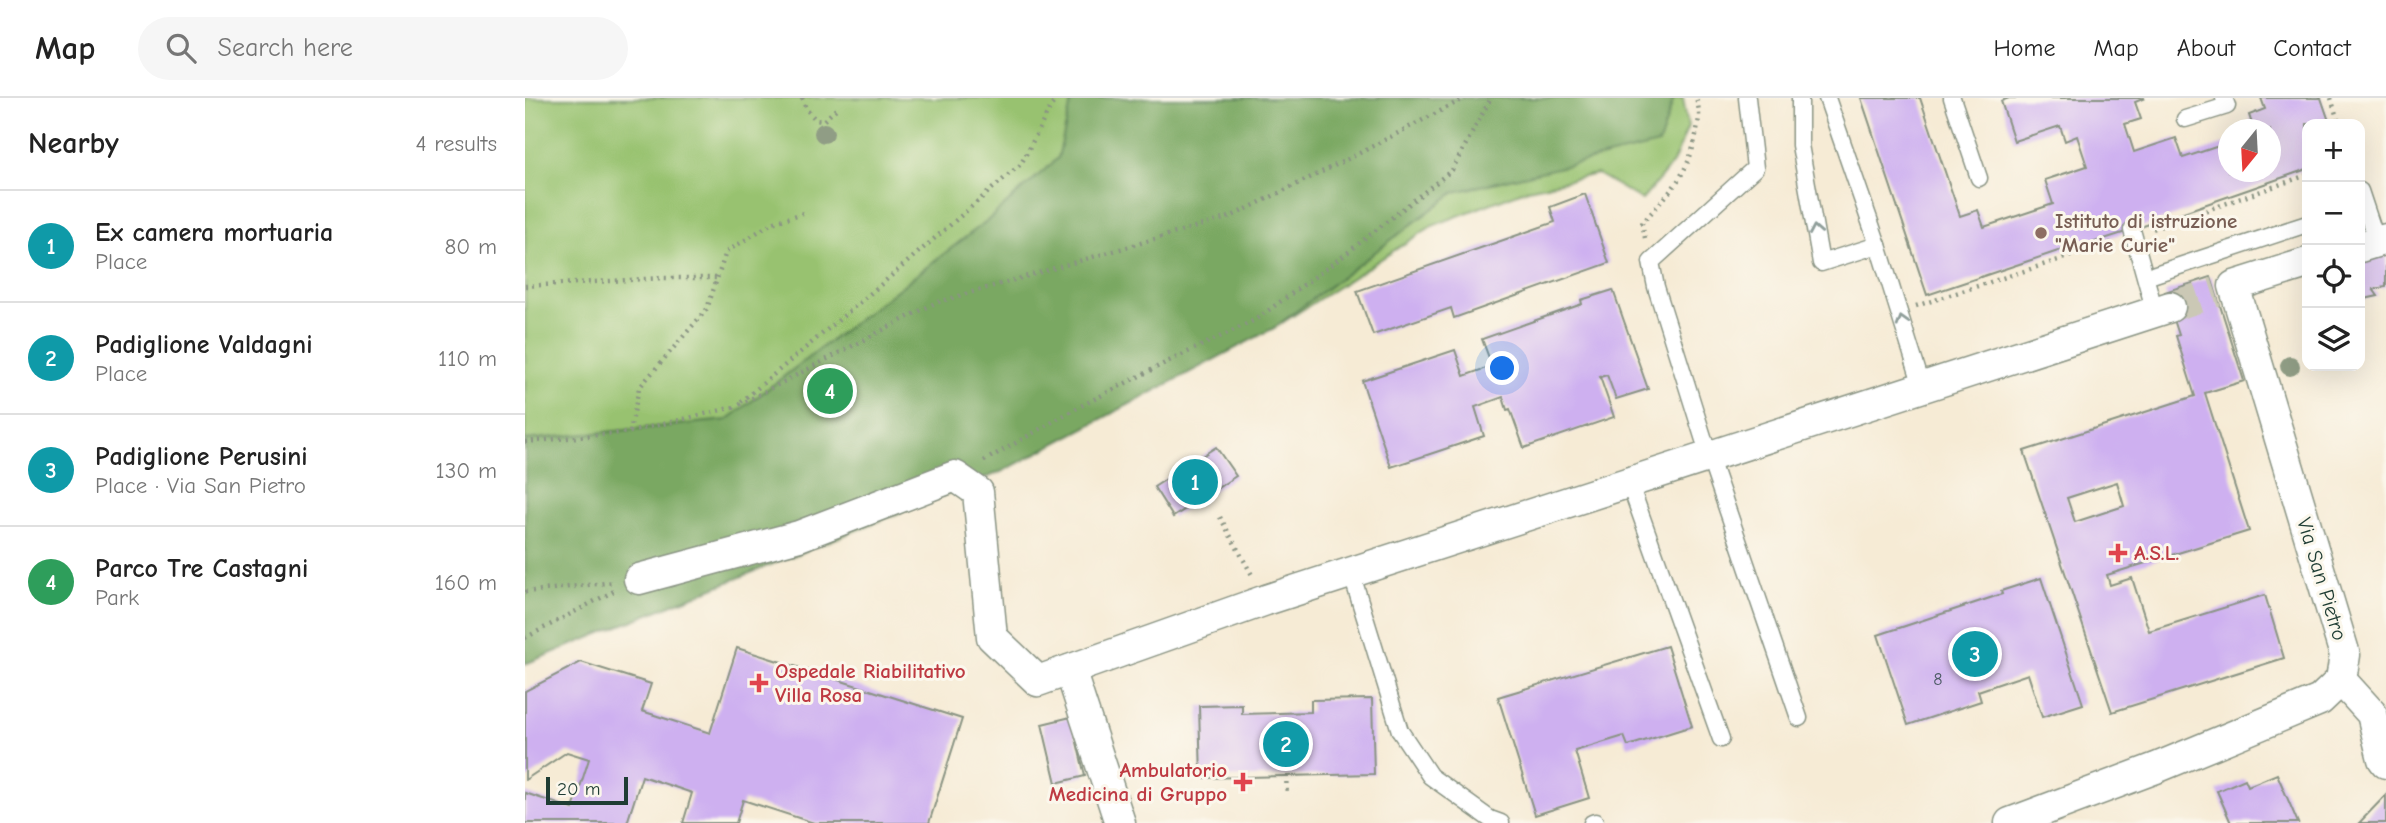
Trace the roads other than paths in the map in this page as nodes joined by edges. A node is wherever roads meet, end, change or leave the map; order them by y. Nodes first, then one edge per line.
1 (1747, 98) edge
2 (1800, 98) edge
3 (1827, 98) edge
4 (1952, 98) edge
5 (2224, 98) edge
6 (2185, 119) dead end
7 (1979, 178) dead end
8 (2365, 210) edge
9 (2302, 225) edge
10 (2133, 233) road end
11 (2374, 243) edge
12 (1878, 245) junction
13 (2302, 265) edge
14 (2146, 277) junction
15 (2163, 309) joint
16 (1922, 386) junction
17 (1709, 456) junction
18 (1629, 482) junction
19 (1351, 572) junction
20 (639, 579) road end
21 (1070, 670) junction
22 (2341, 680) junction
23 (1798, 718) dead end
24 (1721, 739) dead end
25 (2386, 762) edge
26 (1120, 823) edge
27 (1501, 823) edge
28 (2010, 823) edge

1 - 17 lane
12 -> 2 lane
3 - 12 lane
4 - 7 lane
5 - 6 lane
8 - 11 lane
9 - 14 lane
10 - 14 lane
16 -> 12 lane
13 - 22 street, Via San Pietro
14 - 15 lane
15 - 16 street
16 - 17 street
17 - 18 street
17 - 23 lane
18 - 19 street
18 - 24 lane
19 - 21 street
19 - 27 lane
20 - 21 street
21 - 26 street
22 - 25 street
22 - 28 street

